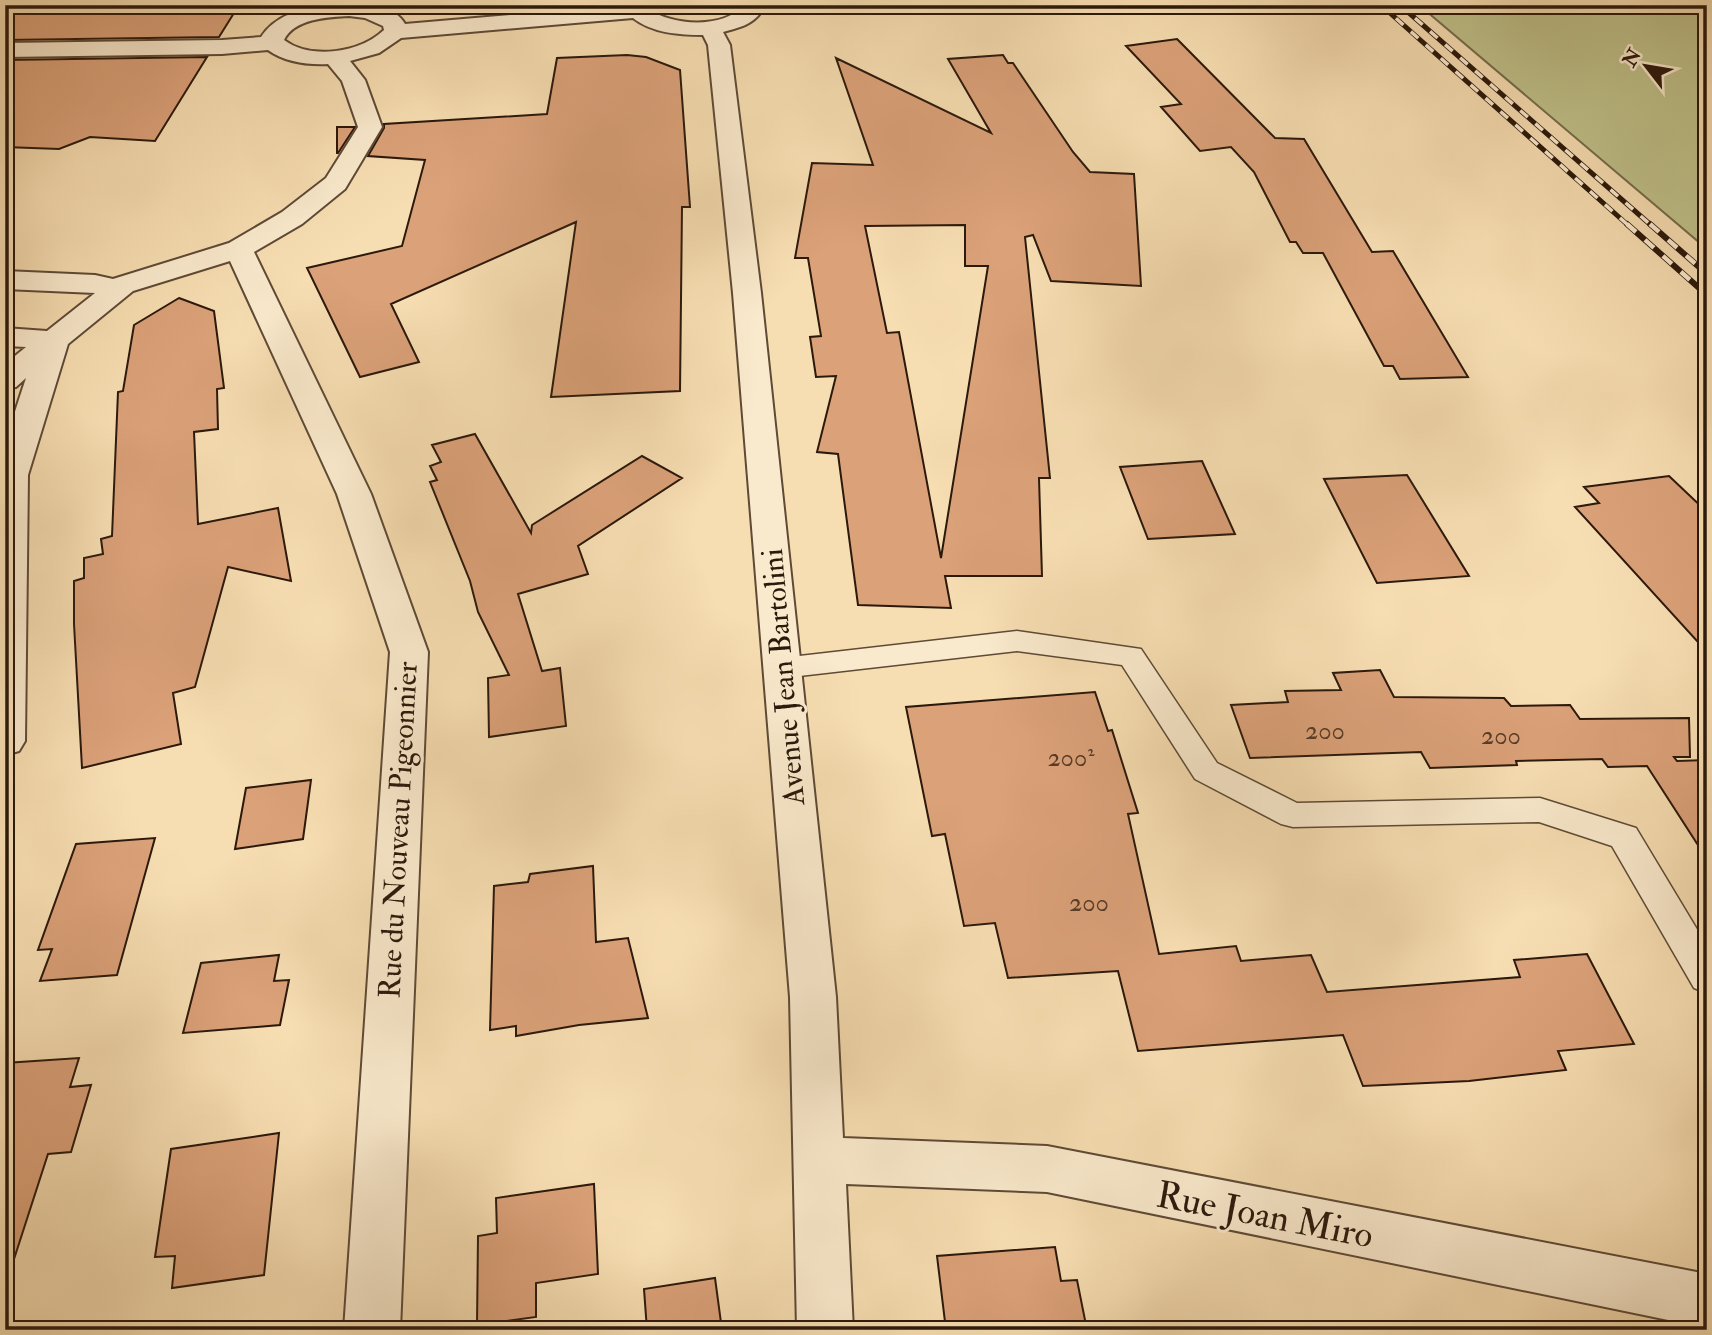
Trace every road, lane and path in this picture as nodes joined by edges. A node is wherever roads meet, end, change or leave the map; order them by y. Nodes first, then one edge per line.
1 (887, 5) edge
2 (757, 6) edge
3 (638, 8) edge
4 (305, 10) edge
5 (710, 27) junction
6 (395, 32) junction
7 (273, 43) junction
8 (5, 50) edge
9 (334, 57) junction
10 (239, 250) junction
11 (5, 280) edge
12 (118, 289) junction
13 (5, 337) edge
14 (54, 340) junction
15 (5, 380) edge
16 (13, 447) edge
17 (782, 668) junction
18 (5, 741) edge
19 (1707, 978) edge
20 (820, 1160) junction
21 (1707, 1301) edge
22 (372, 1330) edge
23 (825, 1330) edge

1 - 2 street
2 - 5 street
3 - 5 street
3 - 6 street
4 - 6 street
4 - 7 street
5 - 17 street, Avenue Jean Bartolini
6 - 9 street
7 - 8 street
7 - 9 street
9 - 10 street
10 - 12 street
10 - 22 street, Rue du Nouveau Pigeonnier
11 - 12 street
12 - 14 street
13 - 14 street
14 - 15 street
14 - 16 street
16 - 18 street
17 - 19 lane
17 - 20 street, Avenue Jean Bartolini
20 - 21 street, Rue Joan Miro
20 - 23 street, Avenue Jean Bartolini

